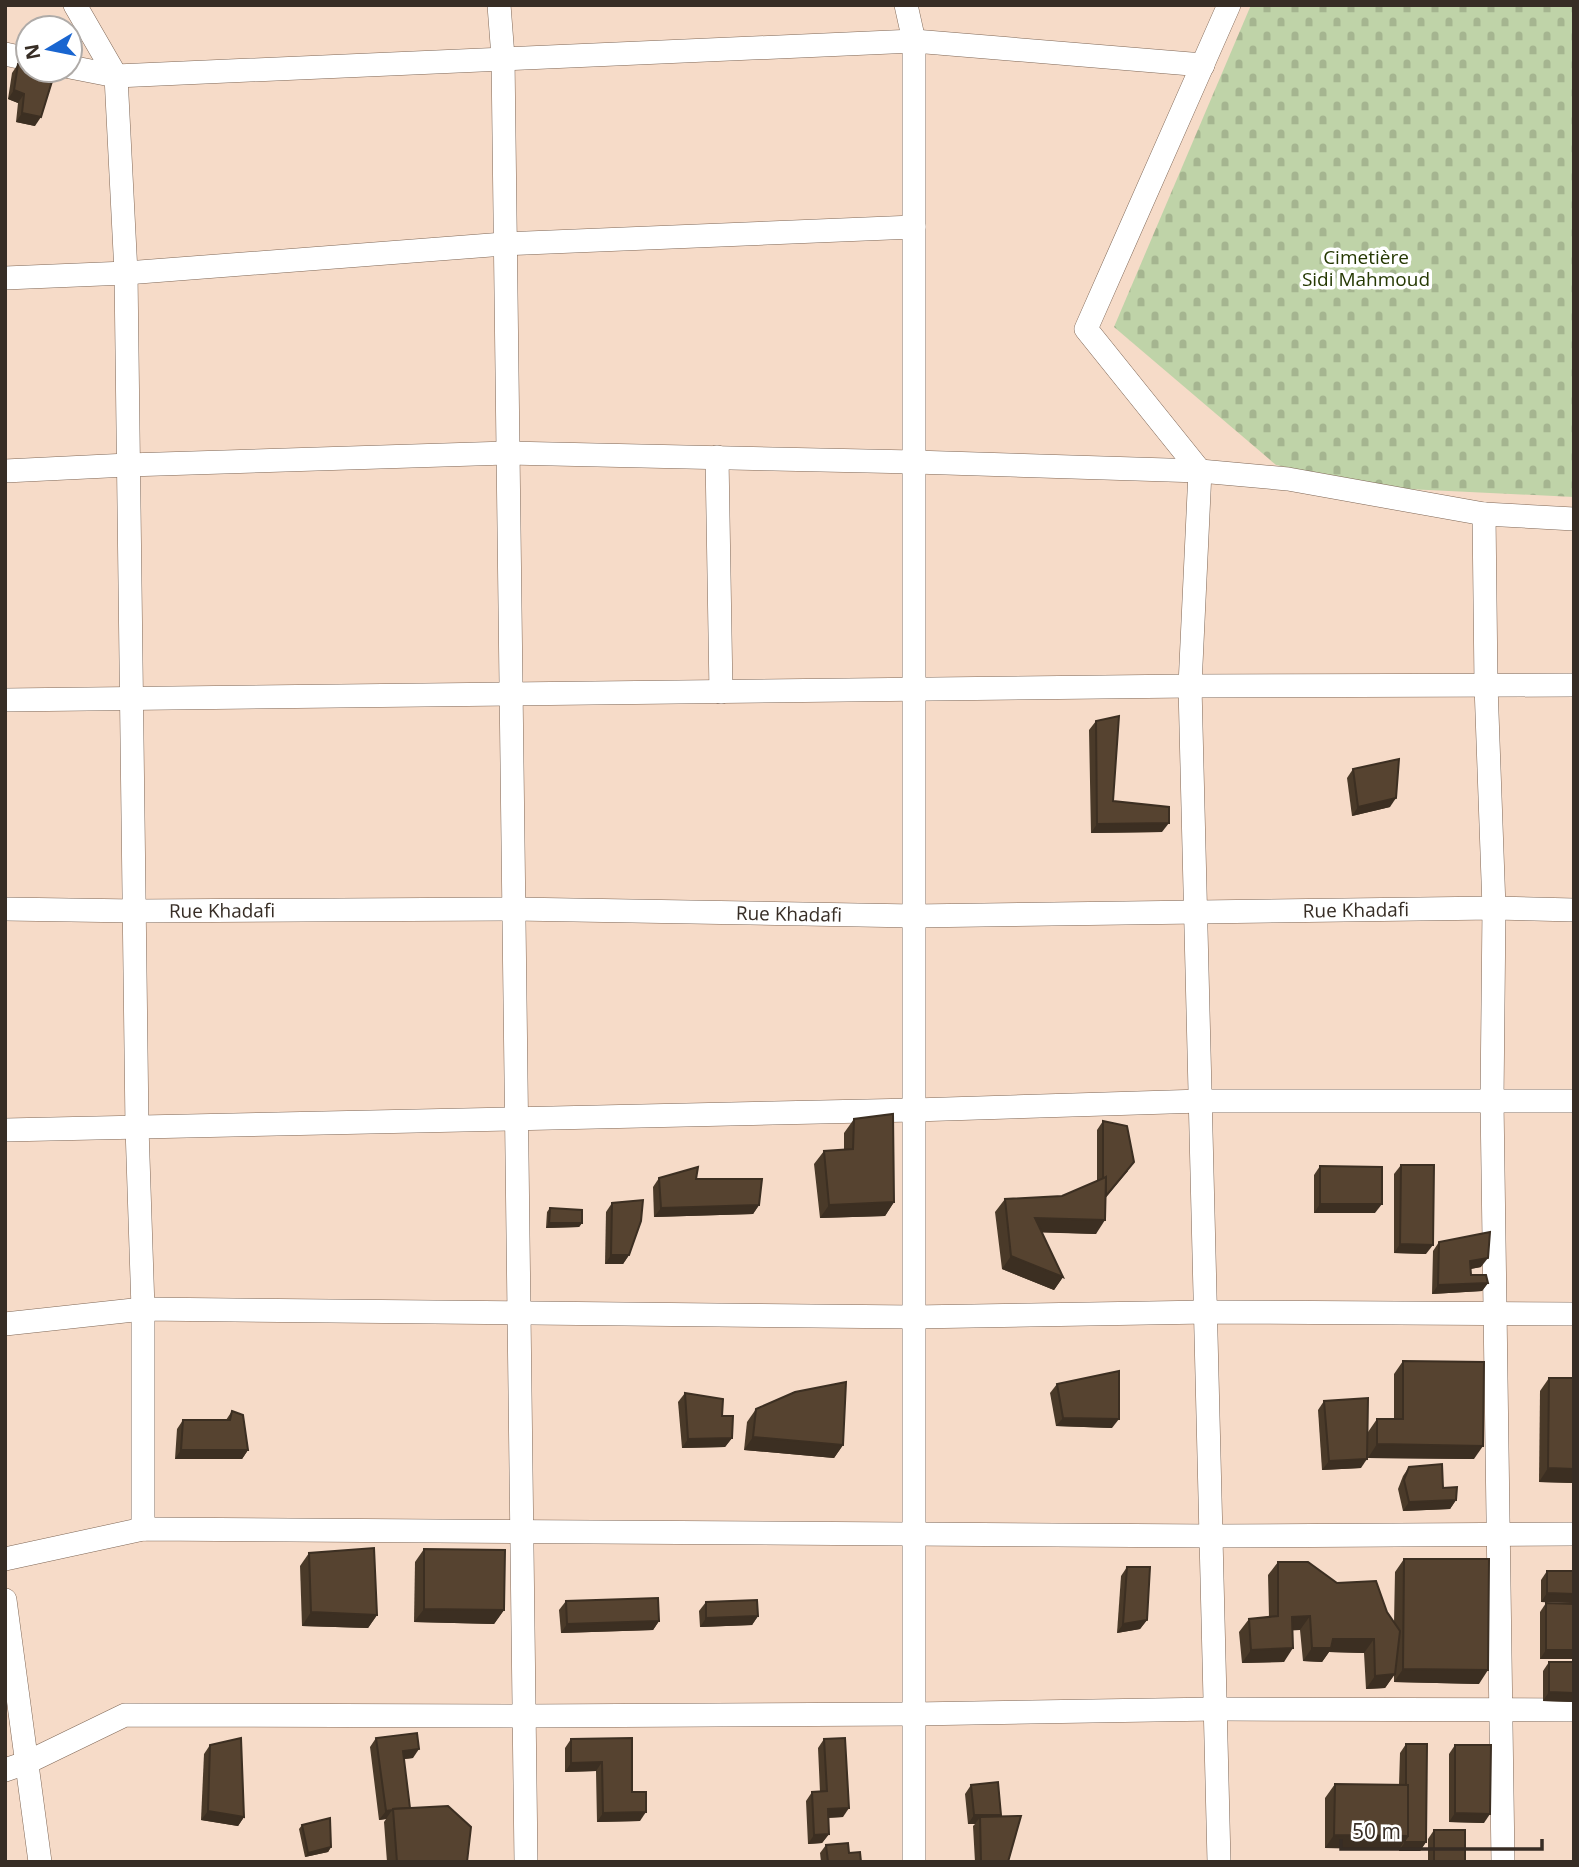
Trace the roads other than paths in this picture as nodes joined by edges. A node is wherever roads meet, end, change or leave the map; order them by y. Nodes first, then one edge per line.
1 (75, 5) edge
2 (499, 5) edge
3 (906, 5) edge
4 (1229, 5) edge
5 (914, 41) junction
6 (503, 57) junction
7 (1203, 65) junction
8 (84, 70) edge
9 (116, 76) junction
10 (914, 227) junction
11 (504, 244) junction
12 (126, 273) junction
13 (5, 278) edge
14 (507, 453) junction
15 (718, 457) junction
16 (914, 462) junction
17 (128, 465) junction
18 (5, 471) edge
19 (1200, 471) junction
20 (1484, 514) junction
21 (1574, 519) edge
22 (1190, 685) junction
23 (1486, 685) junction
24 (1574, 685) edge
25 (914, 690) junction
26 (721, 692) junction
27 (510, 695) junction
28 (132, 698) junction
29 (5, 700) edge
30 (1494, 908) junction
31 (5, 909) edge
32 (515, 909) junction
33 (1574, 910) edge
34 (135, 911) junction
35 (1197, 913) junction
36 (914, 916) junction
37 (1202, 1101) junction
38 (1492, 1101) junction
39 (1574, 1101) edge
40 (914, 1110) junction
41 (516, 1118) junction
42 (137, 1128) junction
43 (5, 1130) edge
44 (143, 1309) junction
45 (520, 1312) junction
46 (1207, 1312) junction
47 (1495, 1314) junction
48 (1574, 1314) edge
49 (914, 1317) junction
50 (5, 1324) edge
51 (143, 1529) junction
52 (521, 1531) junction
53 (914, 1533) junction
54 (1498, 1534) junction
55 (1574, 1534) edge
56 (1212, 1536) junction
57 (5, 1559) edge
58 (5, 1600) edge
59 (1216, 1709) junction
60 (1500, 1710) junction
61 (1574, 1710) edge
62 (914, 1714) junction
63 (524, 1716) junction
64 (16, 1767) edge
65 (40, 1862) edge
66 (526, 1862) edge
67 (914, 1862) edge
68 (1219, 1862) edge
69 (1503, 1862) edge

1 - 9 street
2 - 6 street
3 - 5 street
4 - 7 street
5 - 6 street
5 - 7 street
5 - 10 street
6 - 9 street
6 - 11 street
7 - 19 street
8 - 9 street
9 - 12 street
10 - 11 street
10 - 16 street
11 - 12 street
11 - 14 street
12 - 13 street
12 - 17 street
14 - 15 street
14 - 17 street
14 - 27 street
15 - 16 street
15 - 26 street
16 - 19 street
16 - 25 street
17 - 18 street
17 - 28 street
19 - 20 street
19 - 22 street
20 - 21 street
20 - 23 street
22 - 23 street
22 - 25 street
22 - 35 street
23 - 24 street
23 - 30 street
25 - 26 street
25 - 36 street
26 - 27 street
27 - 28 street
27 - 32 street
28 - 29 street
28 - 34 street
30 - 33 street, Rue Khadafi
30 - 35 street, Rue Khadafi
30 - 38 street
31 - 34 street, Rue Khadafi
32 - 34 street, Rue Khadafi
32 - 36 street, Rue Khadafi
32 - 41 street
34 - 42 street
35 - 36 street, Rue Khadafi
35 - 37 street
36 - 40 street
37 - 38 street
37 - 40 street
37 - 46 street
38 - 39 street
38 - 47 street
40 - 41 street
40 - 49 street
41 - 42 street
41 - 45 street
42 - 43 street
42 - 44 street
44 - 45 street
44 - 50 street
44 - 51 street
45 - 49 street
45 - 52 street
46 - 47 street
46 - 49 street
46 - 56 street
47 - 48 street
47 - 54 street
49 - 53 street
51 - 52 street
51 - 57 street
52 - 53 street
52 - 63 street
53 - 56 street
53 - 62 street
54 - 55 street
54 - 56 street
54 - 60 street
56 - 59 street
58 - 64 street
59 - 60 street
59 - 62 street
59 - 68 street
60 - 61 street
60 - 69 street
62 - 63 street
62 - 67 street
63 - 64 street
63 - 66 street
64 - 65 street

